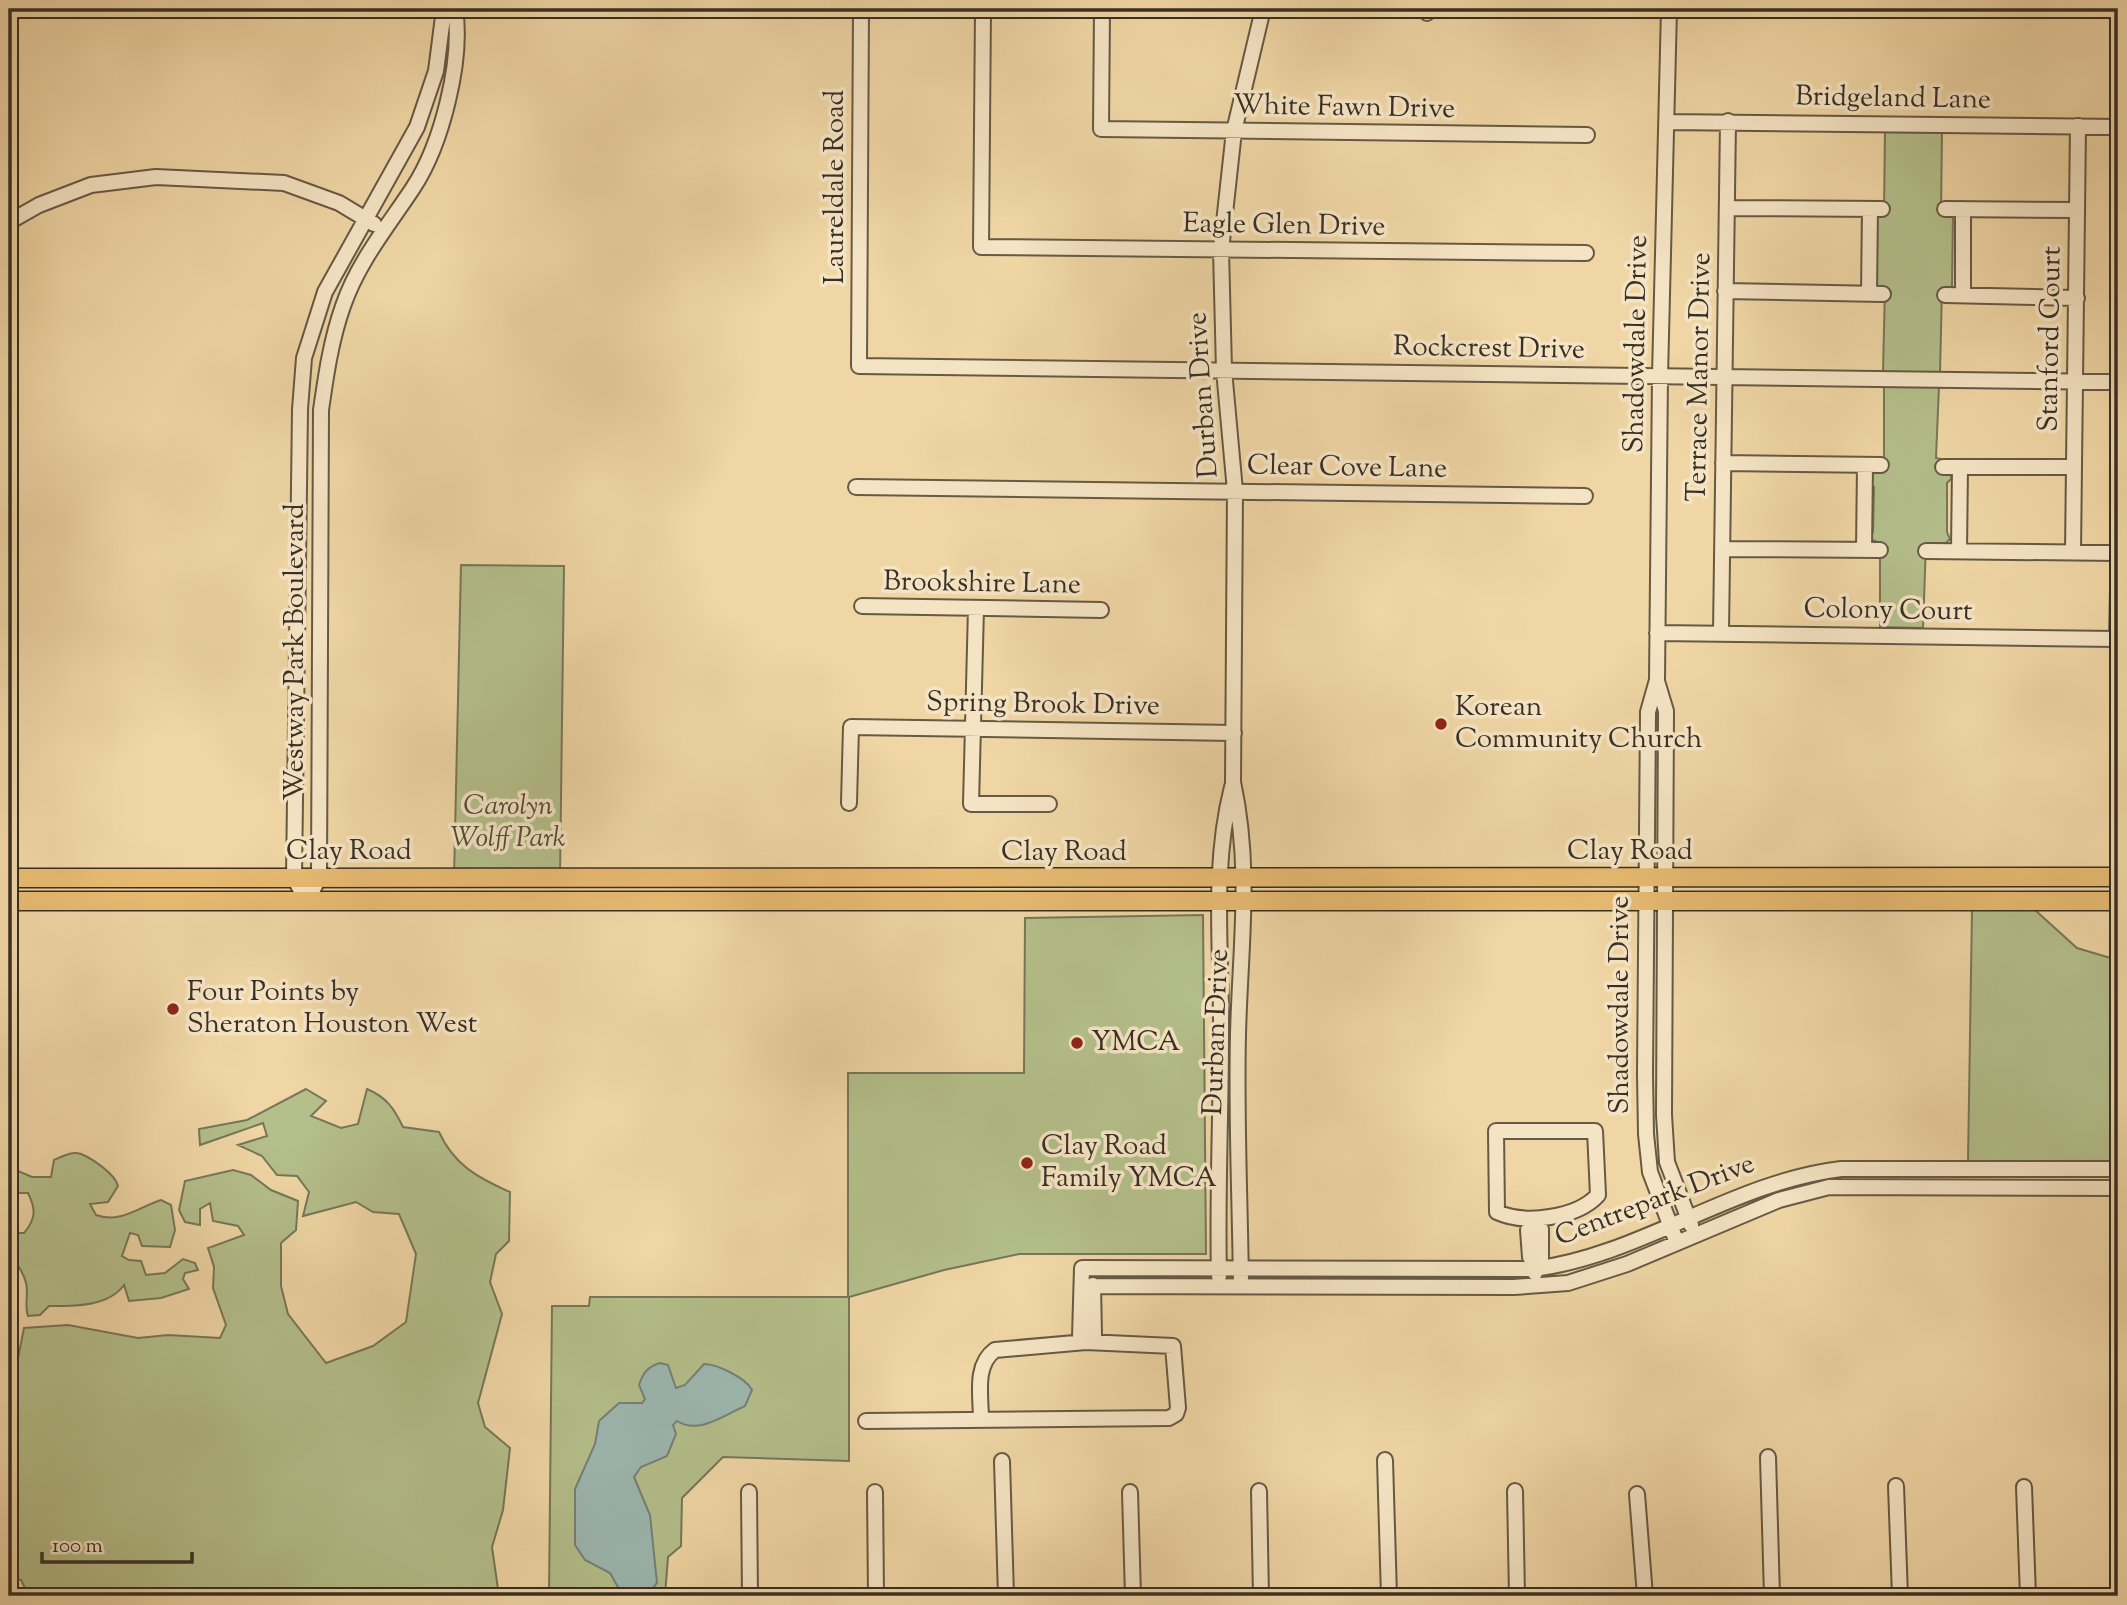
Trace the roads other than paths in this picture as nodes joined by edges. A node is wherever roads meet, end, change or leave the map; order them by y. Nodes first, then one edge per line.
1 (444, 9) edge
2 (455, 9) edge
3 (861, 9) edge
4 (983, 9) edge
5 (1102, 9) edge
6 (1263, 9) edge
7 (1669, 9) edge
8 (1867, 9) edge
9 (2043, 9) edge
10 (1728, 121) junction
11 (1667, 122) junction
12 (2078, 126) junction
13 (2118, 127) edge
14 (1234, 131) junction
15 (1587, 135) dead end
16 (1727, 208) junction
17 (1945, 209) dead end
18 (1964, 209) junction
19 (2077, 211) junction
20 (367, 218) junction
21 (9, 222) edge
22 (382, 230) junction
23 (1221, 250) junction
24 (1586, 253) dead end
25 (1725, 292) junction
26 (1945, 295) dead end
27 (1963, 295) junction
28 (2077, 298) junction
29 (859, 366) joint
30 (1224, 370) junction
31 (1660, 376) junction
32 (1724, 377) junction
33 (2075, 381) junction
34 (2118, 382) edge
35 (1723, 464) junction
36 (1865, 465) junction
37 (1881, 465) dead end
38 (1944, 467) dead end
39 (1959, 467) junction
40 (2073, 467) junction
41 (856, 487) dead end
42 (1235, 491) junction
43 (1585, 496) dead end
44 (1722, 549) junction
45 (1864, 550) junction
46 (1880, 550) dead end
47 (1926, 551) dead end
48 (1959, 551) junction
49 (2073, 552) junction
50 (2118, 552) edge
51 (2118, 591) edge
52 (862, 606) dead end
53 (976, 608) junction
54 (1101, 610) dead end
55 (1657, 633) junction
56 (1721, 633) junction
57 (2117, 639) edge
58 (1657, 680) junction
59 (972, 728) junction
60 (1234, 733) junction
61 (1233, 782) junction
62 (849, 803) dead end
63 (1049, 804) dead end
64 (1666, 877) junction
65 (1900, 877) junction
66 (2077, 877) junction
67 (2118, 877) edge
68 (9, 878) edge
69 (294, 878) junction
70 (319, 878) junction
71 (574, 878) junction
72 (718, 878) junction
73 (878, 878) junction
74 (1646, 878) junction
75 (117, 879) junction
76 (1051, 879) junction
77 (1218, 879) junction
78 (1391, 879) junction
79 (1245, 880) junction
80 (9, 901) edge
81 (307, 901) junction
82 (1049, 901) junction
83 (1217, 901) junction
84 (1645, 901) junction
85 (1901, 901) junction
86 (2079, 901) junction
87 (2118, 901) edge
88 (116, 902) junction
89 (575, 902) junction
90 (720, 902) junction
91 (878, 902) junction
92 (1246, 902) junction
93 (1390, 902) junction
94 (1667, 902) junction
95 (1645, 1074) junction
96 (1664, 1074) junction
97 (1947, 1169) junction
98 (2083, 1169) junction
99 (2118, 1170) edge
100 (1817, 1172) junction
101 (1948, 1188) junction
102 (2084, 1188) junction
103 (2118, 1188) edge
104 (1819, 1190) junction
105 (1688, 1218) junction
106 (1535, 1221) junction
107 (1671, 1226) junction
108 (1697, 1235) junction
109 (1677, 1243) junction
110 (1534, 1267) junction
111 (1241, 1269) junction
112 (1385, 1269) junction
113 (1219, 1277) junction
114 (1241, 1284) junction
115 (1088, 1285) junction
116 (1384, 1285) junction
117 (1537, 1285) junction
118 (1086, 1342) junction
119 (981, 1420) junction
120 (866, 1421) dead end
121 (1768, 1457) dead end
122 (1385, 1460) dead end
123 (1002, 1461) dead end
124 (1896, 1486) dead end
125 (2024, 1487) dead end
126 (1259, 1491) dead end
127 (1515, 1491) dead end
128 (749, 1492) dead end
129 (875, 1492) dead end
130 (1130, 1492) dead end
131 (1637, 1494) dead end
132 (750, 1596) edge
133 (876, 1596) edge
134 (1006, 1596) edge
135 (1133, 1596) edge
136 (1261, 1596) edge
137 (1389, 1596) edge
138 (1517, 1596) edge
139 (1645, 1596) edge
140 (1772, 1596) edge
141 (1900, 1596) edge
142 (2028, 1596) edge

1 - 20 street, Westway Park Boulevard
2 - 22 street, Westway Park Boulevard
3 - 29 street, Laureldale Road
4 - 23 street, Eagle Glen Drive
5 - 14 street, White Fawn Drive
6 - 14 street, Durban Drive
7 - 11 street, Shadowdale Drive
8 - 9 street
10 - 11 street, Bridgeland Lane
10 - 12 street, Bridgeland Lane
10 - 16 street, Terrace Manor Drive
11 - 31 street, Shadowdale Drive
12 - 13 street, Bridgeland Lane
12 - 19 street, Stanford Court
14 - 15 street, White Fawn Drive
14 - 23 street, Durban Drive
16 - 25 street, Terrace Manor Drive
16 - 25 street
17 - 18 street
18 - 19 street
18 - 27 street
19 - 28 street, Stanford Court
20 - 21 street
20 - 22 street
20 - 69 street, Westway Park Boulevard
22 - 70 street, Westway Park Boulevard
23 - 24 street, Eagle Glen Drive
23 - 30 street, Durban Drive
25 - 32 street, Terrace Manor Drive
26 - 27 street
27 - 28 street
28 - 33 street, Stanford Court
29 - 30 street, Rockcrest Drive
30 - 31 street, Rockcrest Drive
30 - 42 street, Durban Drive
31 - 32 street, Rockcrest Drive
31 - 55 street, Shadowdale Drive
32 - 33 street, Rockcrest Drive
32 - 35 street, Terrace Manor Drive
33 - 34 street, Rockcrest Drive
33 - 40 street, Stanford Court
35 - 36 street
35 - 44 street, Terrace Manor Drive
36 - 37 street
36 - 45 street
38 - 39 street
39 - 40 street
39 - 48 street
40 - 49 street, Stanford Court
41 - 42 street, Clear Cove Lane
42 - 43 street, Clear Cove Lane
42 - 60 street, Durban Drive
44 - 45 street
44 - 56 street, Terrace Manor Drive
45 - 46 street
47 - 48 street
48 - 49 street
49 - 50 street
51 - 57 street
52 - 53 street, Brookshire Lane
53 - 54 street, Brookshire Lane
53 - 59 street
55 - 56 street, Colony Court
55 - 58 street, Shadowdale Drive
56 - 57 street, Colony Court
58 - 64 street, Shadowdale Drive
58 - 74 street, Shadowdale Drive
59 - 60 street, Spring Brook Drive
59 - 62 street, Spring Brook Drive
59 - 63 street
60 - 61 street, Durban Drive
61 - 77 street, Durban Drive
61 - 79 street, Durban Drive
64 - 65 main road, Clay Road
64 - 74 main road, Clay Road
64 - 94 street, Shadowdale Drive
65 - 66 main road, Clay Road
65 - 85 main road
66 - 67 main road, Clay Road
66 - 86 main road
68 - 75 main road, Clay Road
69 - 70 main road, Clay Road
69 - 75 main road, Clay Road
69 - 81 street
70 - 71 main road, Clay Road
70 - 81 street, Westway Park Boulevard
71 - 72 main road, Clay Road
71 - 89 main road
72 - 73 main road, Clay Road
72 - 90 main road
73 - 76 main road, Clay Road
73 - 91 main road
74 - 78 main road, Clay Road
74 - 84 street, Shadowdale Drive
75 - 88 main road
76 - 77 main road, Clay Road
76 - 82 main road
77 - 79 main road, Clay Road
77 - 83 street, Durban Drive
78 - 79 main road, Clay Road
78 - 93 main road
79 - 92 street, Durban Drive
80 - 88 main road, Clay Road
81 - 88 main road, Clay Road
81 - 89 main road, Clay Road
82 - 83 main road, Clay Road
82 - 91 main road, Clay Road
83 - 92 main road, Clay Road
83 - 113 street, Durban Drive
84 - 93 main road, Clay Road
84 - 94 main road, Clay Road
84 - 95 street, Shadowdale Drive
85 - 86 main road, Clay Road
85 - 94 main road, Clay Road
86 - 87 main road, Clay Road
89 - 90 main road, Clay Road
90 - 91 main road, Clay Road
92 - 93 main road, Clay Road
92 - 111 street, Durban Drive
94 - 96 street, Shadowdale Drive
95 - 96 street
95 - 107 street, Shadowdale Drive
96 - 105 street, Shadowdale Drive
97 - 98 street, Centrepark Drive
97 - 100 street, Centrepark Drive
97 - 101 street
98 - 99 street, Centrepark Drive
98 - 102 street
100 - 104 street
100 - 105 street, Centrepark Drive
101 - 102 street, Centrepark Drive
101 - 104 street, Centrepark Drive
102 - 103 street, Centrepark Drive
104 - 108 street, Centrepark Drive
105 - 107 street, Centrepark Drive
105 - 108 street, Shadowdale Drive
106 - 106 street
106 - 110 street
107 - 109 street, Shadowdale Drive
107 - 110 street, Centrepark Drive
108 - 109 street, Centrepark Drive
109 - 117 street, Centrepark Drive
110 - 112 street, Centrepark Drive
110 - 117 street
111 - 112 street, Centrepark Drive
111 - 113 street, Centrepark Drive
111 - 114 street, Durban Drive
112 - 116 street
113 - 114 street, Centrepark Drive
113 - 115 street, Centrepark Drive
113 - 115 street, Centrepark Drive
114 - 116 street, Centrepark Drive
115 - 118 street
116 - 117 street, Centrepark Drive
118 - 119 street
118 - 119 street
119 - 120 street
121 - 140 street
122 - 137 street
123 - 134 street
124 - 141 street
125 - 142 street
126 - 136 street
127 - 138 street
128 - 132 street
129 - 133 street
130 - 135 street
131 - 139 street

